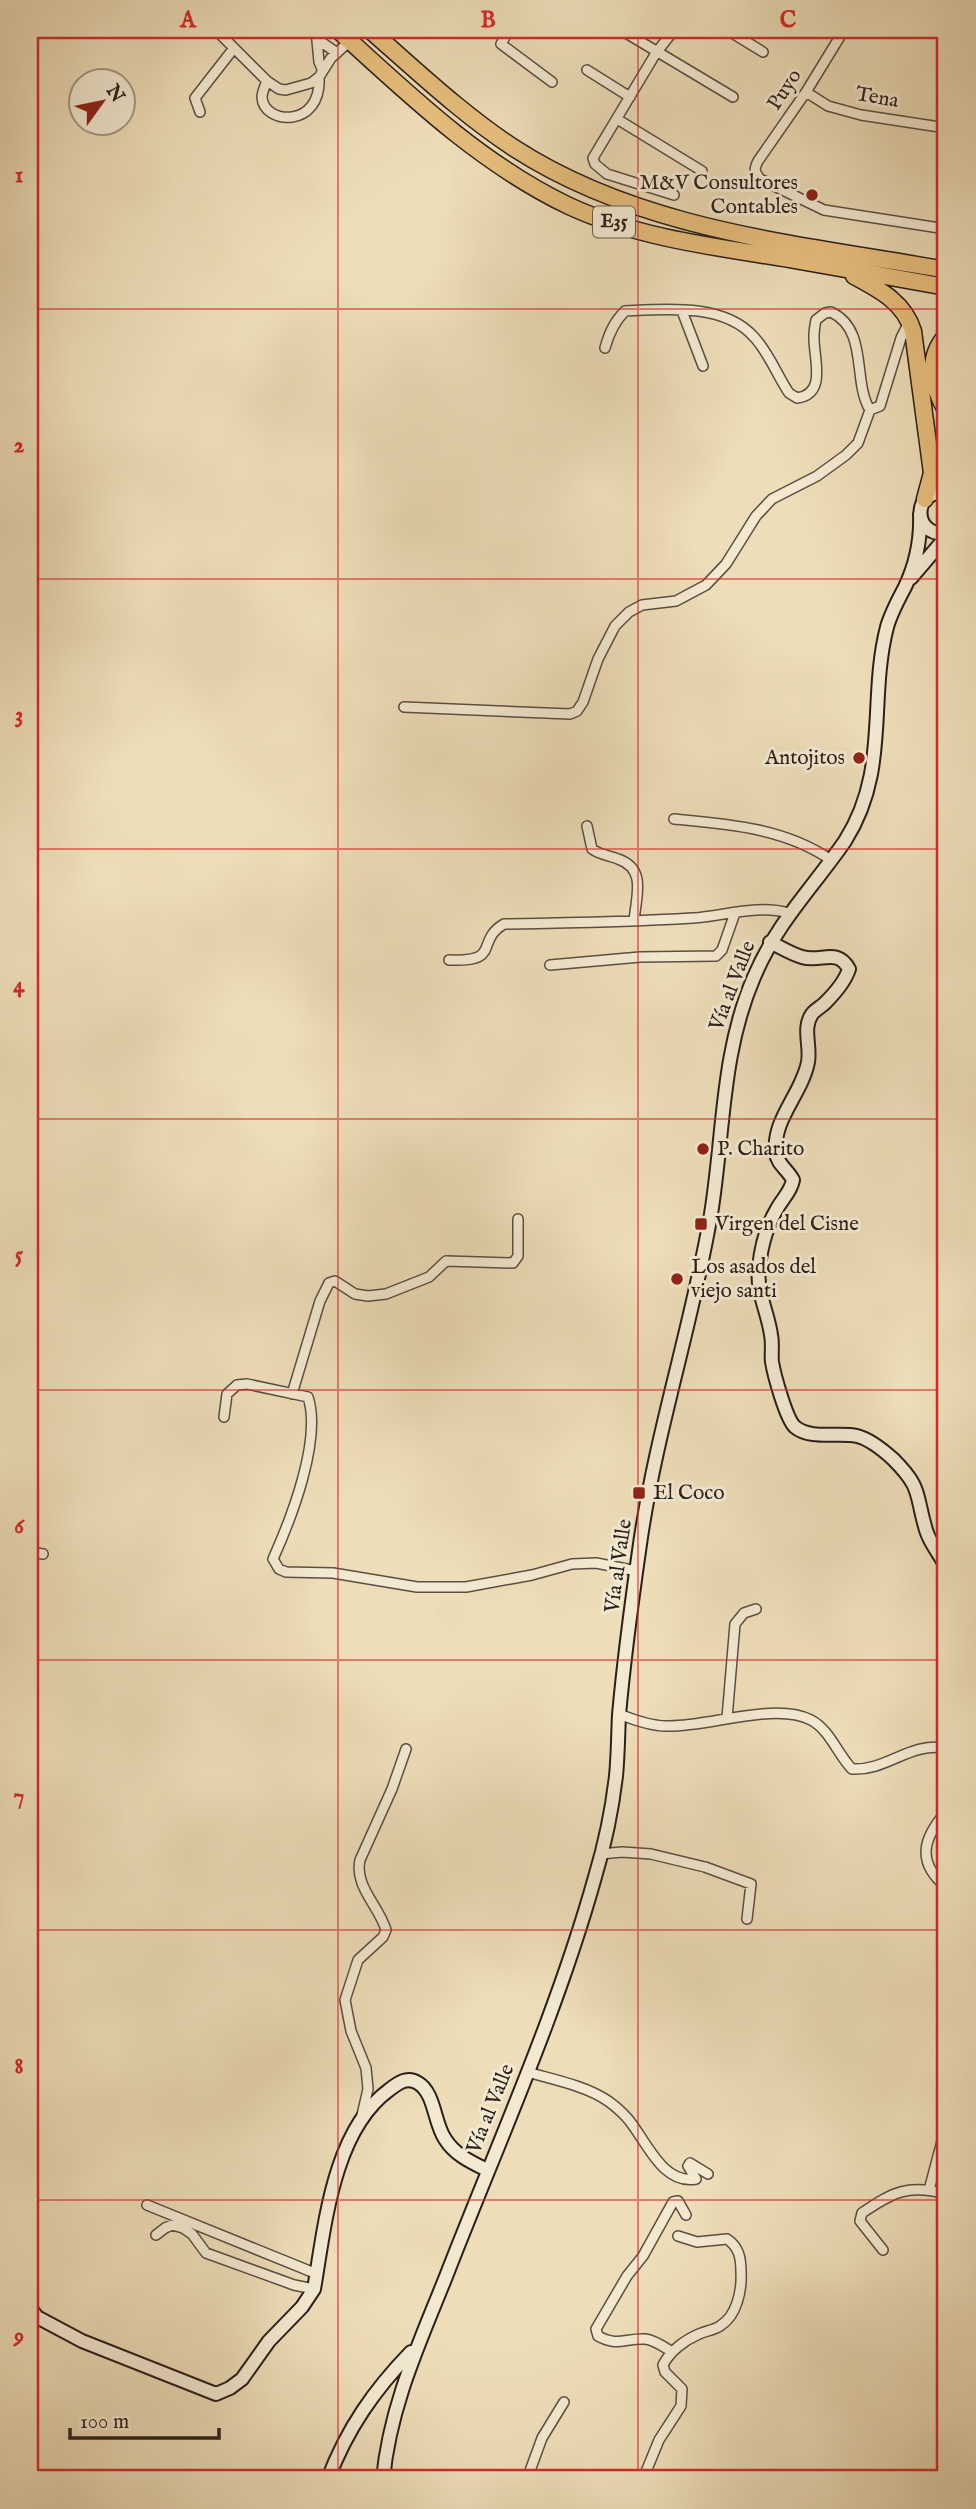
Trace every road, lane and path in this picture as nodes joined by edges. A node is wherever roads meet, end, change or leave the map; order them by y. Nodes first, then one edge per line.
1 (216, 30) edge
2 (338, 30) edge
3 (370, 30) edge
4 (509, 30) edge
5 (621, 30) edge
6 (674, 30) edge
7 (727, 30) edge
8 (844, 30) edge
9 (316, 34) edge
10 (350, 41) junction
11 (234, 48) junction
12 (337, 52) junction
13 (763, 52) dead end
14 (656, 53) junction
15 (587, 70) dead end
16 (320, 73) junction
17 (267, 81) junction
18 (552, 82) dead end
19 (806, 92) junction
20 (630, 97) junction
21 (733, 97) dead end
22 (200, 112) dead end
23 (617, 119) junction
24 (946, 128) edge
25 (702, 172) dead end
26 (674, 195) dead end
27 (946, 229) edge
28 (840, 269) junction
29 (946, 270) edge
30 (946, 287) edge
31 (682, 310) junction
32 (910, 321) junction
33 (946, 336) edge
34 (605, 348) dead end
35 (703, 366) dead end
36 (870, 410) junction
37 (946, 410) edge
38 (945, 492) edge
39 (923, 507) junction
40 (946, 535) edge
41 (906, 584) junction
42 (404, 707) dead end
43 (674, 819) dead end
44 (587, 826) dead end
45 (831, 860) junction
46 (735, 913) junction
47 (789, 914) junction
48 (634, 921) junction
49 (771, 942) junction
50 (449, 960) dead end
51 (550, 965) dead end
52 (518, 1219) dead end
53 (292, 1394) junction
54 (224, 1417) dead end
55 (30, 1552) edge
56 (43, 1554) dead end
57 (945, 1561) edge
58 (637, 1571) junction
59 (756, 1609) dead end
60 (619, 1714) junction
61 (727, 1718) junction
62 (946, 1748) edge
63 (406, 1749) dead end
64 (946, 1812) edge
65 (601, 1854) junction
66 (946, 1887) edge
67 (747, 1919) dead end
68 (527, 2072) junction
69 (361, 2120) junction
70 (946, 2126) edge
71 (488, 2170) junction
72 (708, 2174) dead end
73 (929, 2190) junction
74 (946, 2194) edge
75 (147, 2205) dead end
76 (686, 2215) dead end
77 (156, 2235) dead end
78 (678, 2236) dead end
79 (883, 2250) dead end
80 (317, 2274) junction
81 (314, 2289) junction
82 (30, 2308) edge
83 (414, 2350) junction
84 (672, 2352) junction
85 (564, 2402) dead end
86 (328, 2479) edge
87 (383, 2479) edge
88 (527, 2479) edge
89 (643, 2479) edge

1 - 11 street
2 - 10 highway, E35
3 - 29 highway, E35
4 - 18 street
5 - 14 street
6 - 14 street
7 - 13 street
8 - 19 street, Puyo
9 - 12 street
9 - 16 street
10 - 12 street
10 - 28 highway, E35
11 - 17 street
11 - 22 street
12 - 16 street
14 - 20 street
14 - 21 street
15 - 20 street
16 - 17 street
16 - 17 street
19 - 24 street, Tena
19 - 27 street, Puyo
20 - 23 street
23 - 25 street
23 - 26 street
28 - 30 highway, E35
28 - 32 highway
31 - 34 street
31 - 35 street
31 - 36 street
32 - 36 street
32 - 39 highway
33 - 37 highway
36 - 42 street
38 - 39 main road
39 - 40 main road
39 - 41 main road
40 - 41 main road
41 - 45 main road, Vía al Valle
43 - 45 street
44 - 48 street
45 - 47 main road, Vía al Valle
46 - 47 street
46 - 48 street
46 - 51 street
47 - 49 main road, Vía al Valle
48 - 50 street
49 - 57 main road
49 - 58 main road, Vía al Valle
52 - 53 street
53 - 54 street
53 - 58 street
55 - 56 street
58 - 60 main road, Vía al Valle
59 - 61 street
60 - 61 street
60 - 65 main road, Vía al Valle
61 - 62 street
63 - 69 street
64 - 66 street
65 - 67 street
65 - 68 main road, Vía al Valle
68 - 71 main road, Vía al Valle
68 - 72 street
69 - 71 main road
69 - 80 main road
70 - 73 street
71 - 83 main road, Vía al Valle
73 - 74 street
73 - 79 street
75 - 80 street
76 - 84 street
77 - 81 street
78 - 84 street
80 - 81 main road
81 - 82 main road
83 - 86 main road
83 - 87 main road, Vía al Valle
84 - 89 street
85 - 88 street

